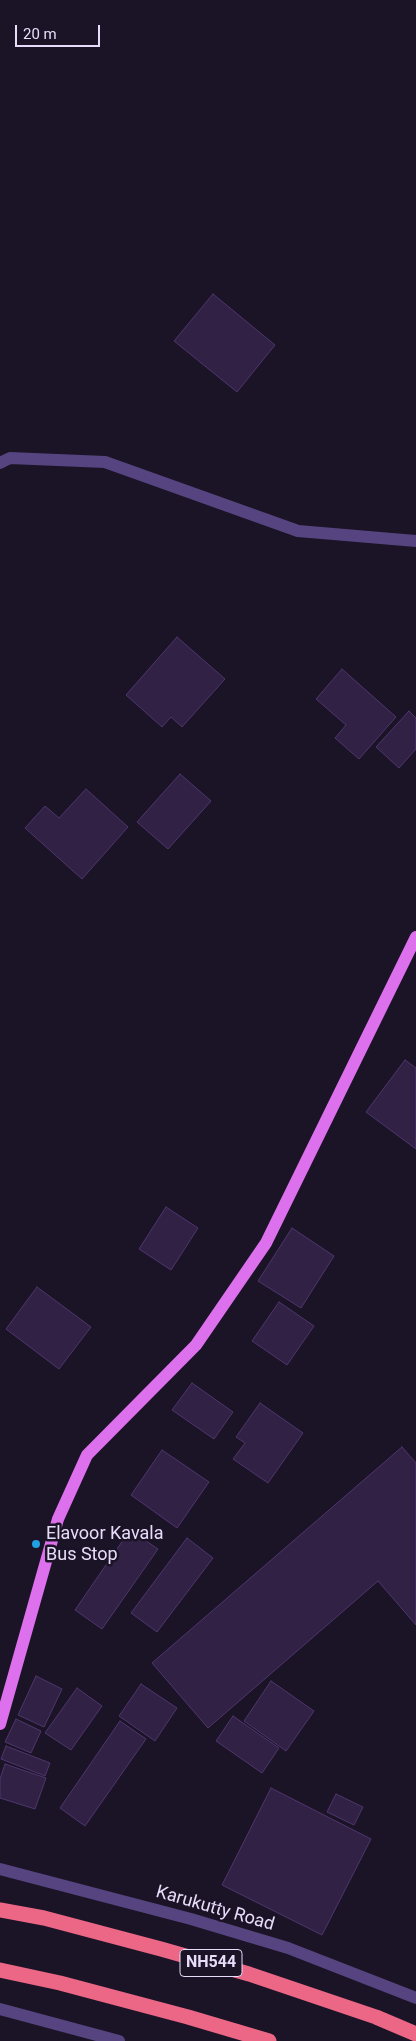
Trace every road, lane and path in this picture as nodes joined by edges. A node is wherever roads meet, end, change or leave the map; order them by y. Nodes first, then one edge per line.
1 (0, 462) edge
2 (416, 541) edge
3 (416, 937) edge
4 (0, 1724) edge
5 (0, 1869) edge
6 (0, 1910) edge
7 (0, 1970) edge
8 (416, 1998) edge
9 (0, 2009) edge
10 (416, 2034) edge
11 (119, 2041) edge
12 (269, 2041) edge

1 - 2 street
3 - 4 main road
5 - 8 street, Karukutty Road
6 - 10 highway, NH544
7 - 12 highway
9 - 11 street

